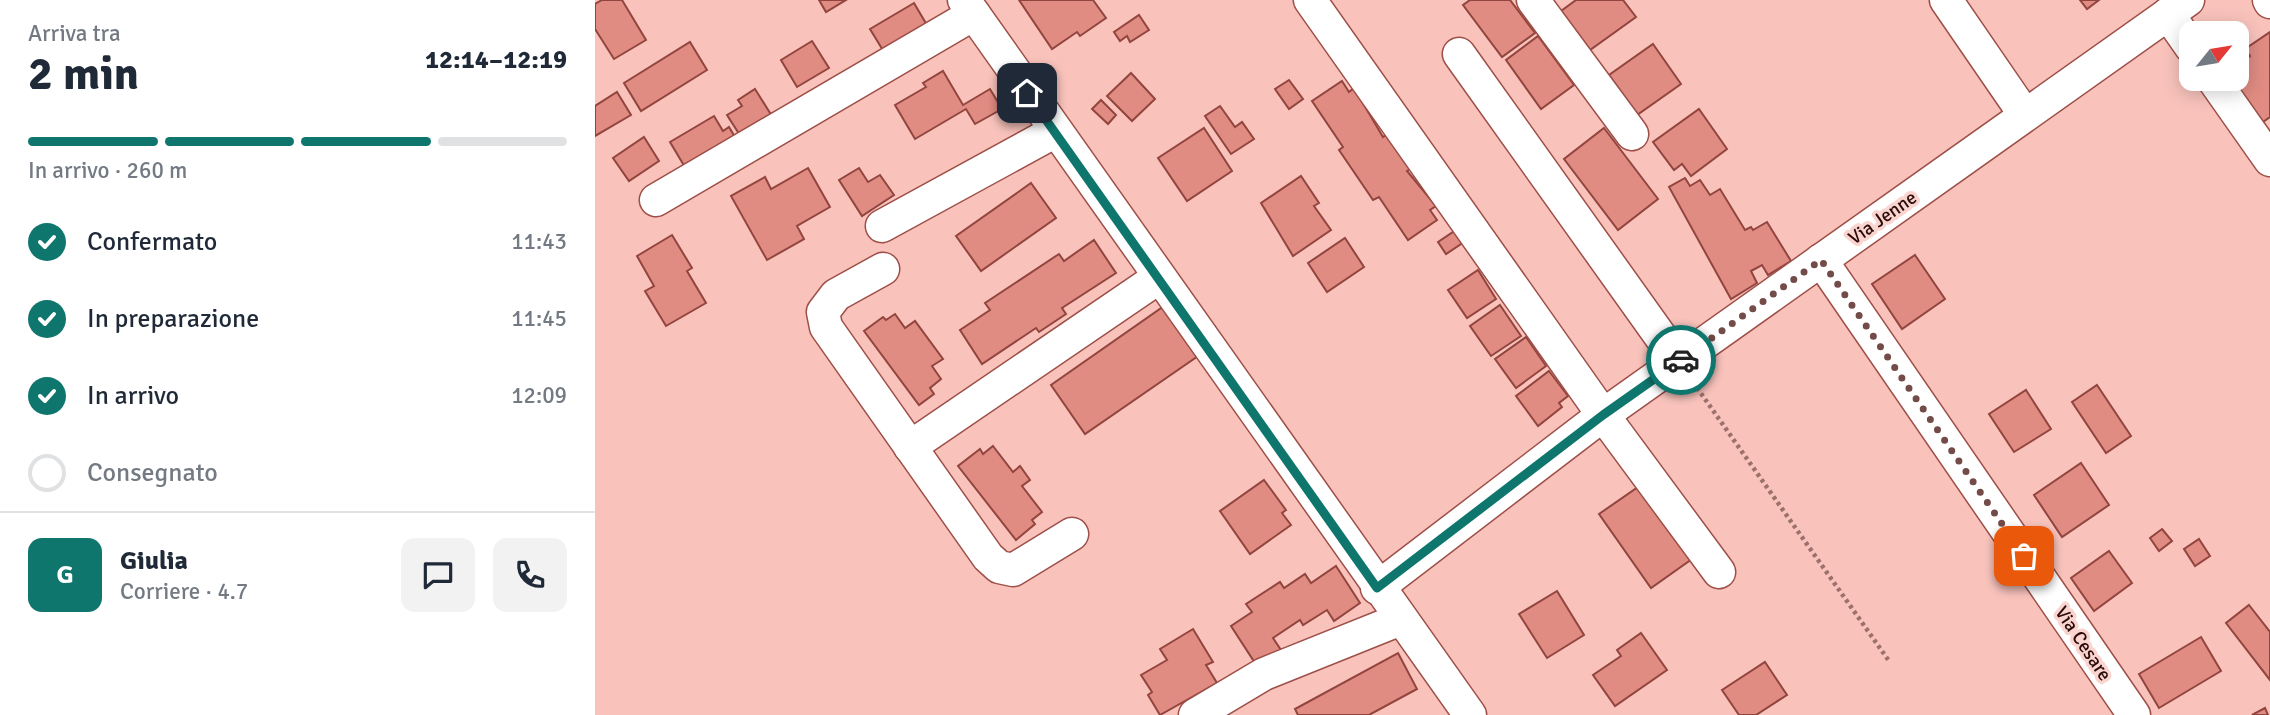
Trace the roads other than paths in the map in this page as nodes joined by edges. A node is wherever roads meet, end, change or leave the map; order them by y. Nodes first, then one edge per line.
1 (1310, 0) edge
2 (1533, 0) edge
3 (1947, 0) edge
4 (969, 7) edge
5 (2178, 7) edge
6 (1459, 54) dead end
7 (2221, 91) edge
8 (2025, 116) junction
9 (1054, 132) junction
10 (1632, 134) dead end
11 (2270, 160) edge
12 (656, 200) dead end
13 (882, 226) dead end
14 (1821, 260) junction
15 (883, 269) dead end
16 (1158, 278) junction
17 (1678, 361) junction
18 (1603, 415) junction
19 (910, 447) junction
20 (1072, 534) dead end
21 (1719, 572) dead end
22 (1377, 588) junction
23 (1401, 619) junction
24 (1195, 715) edge
25 (1470, 715) edge
26 (2134, 715) edge

1 - 18 street
2 - 10 street
3 - 8 street
4 - 9 street
4 - 12 street
5 - 8 street, Via Jenne
6 - 17 street
7 - 11 street
8 - 14 street, Via Jenne
9 - 13 street
9 - 16 street
14 - 17 street, Via Jenne
14 - 26 street, Via Cesare
15 - 19 street
16 - 19 street
16 - 22 street
17 - 18 street, Via Jenne
18 - 21 street
18 - 22 street, Via Jenne
19 - 20 street
22 - 23 street
23 - 24 street
23 - 25 street

